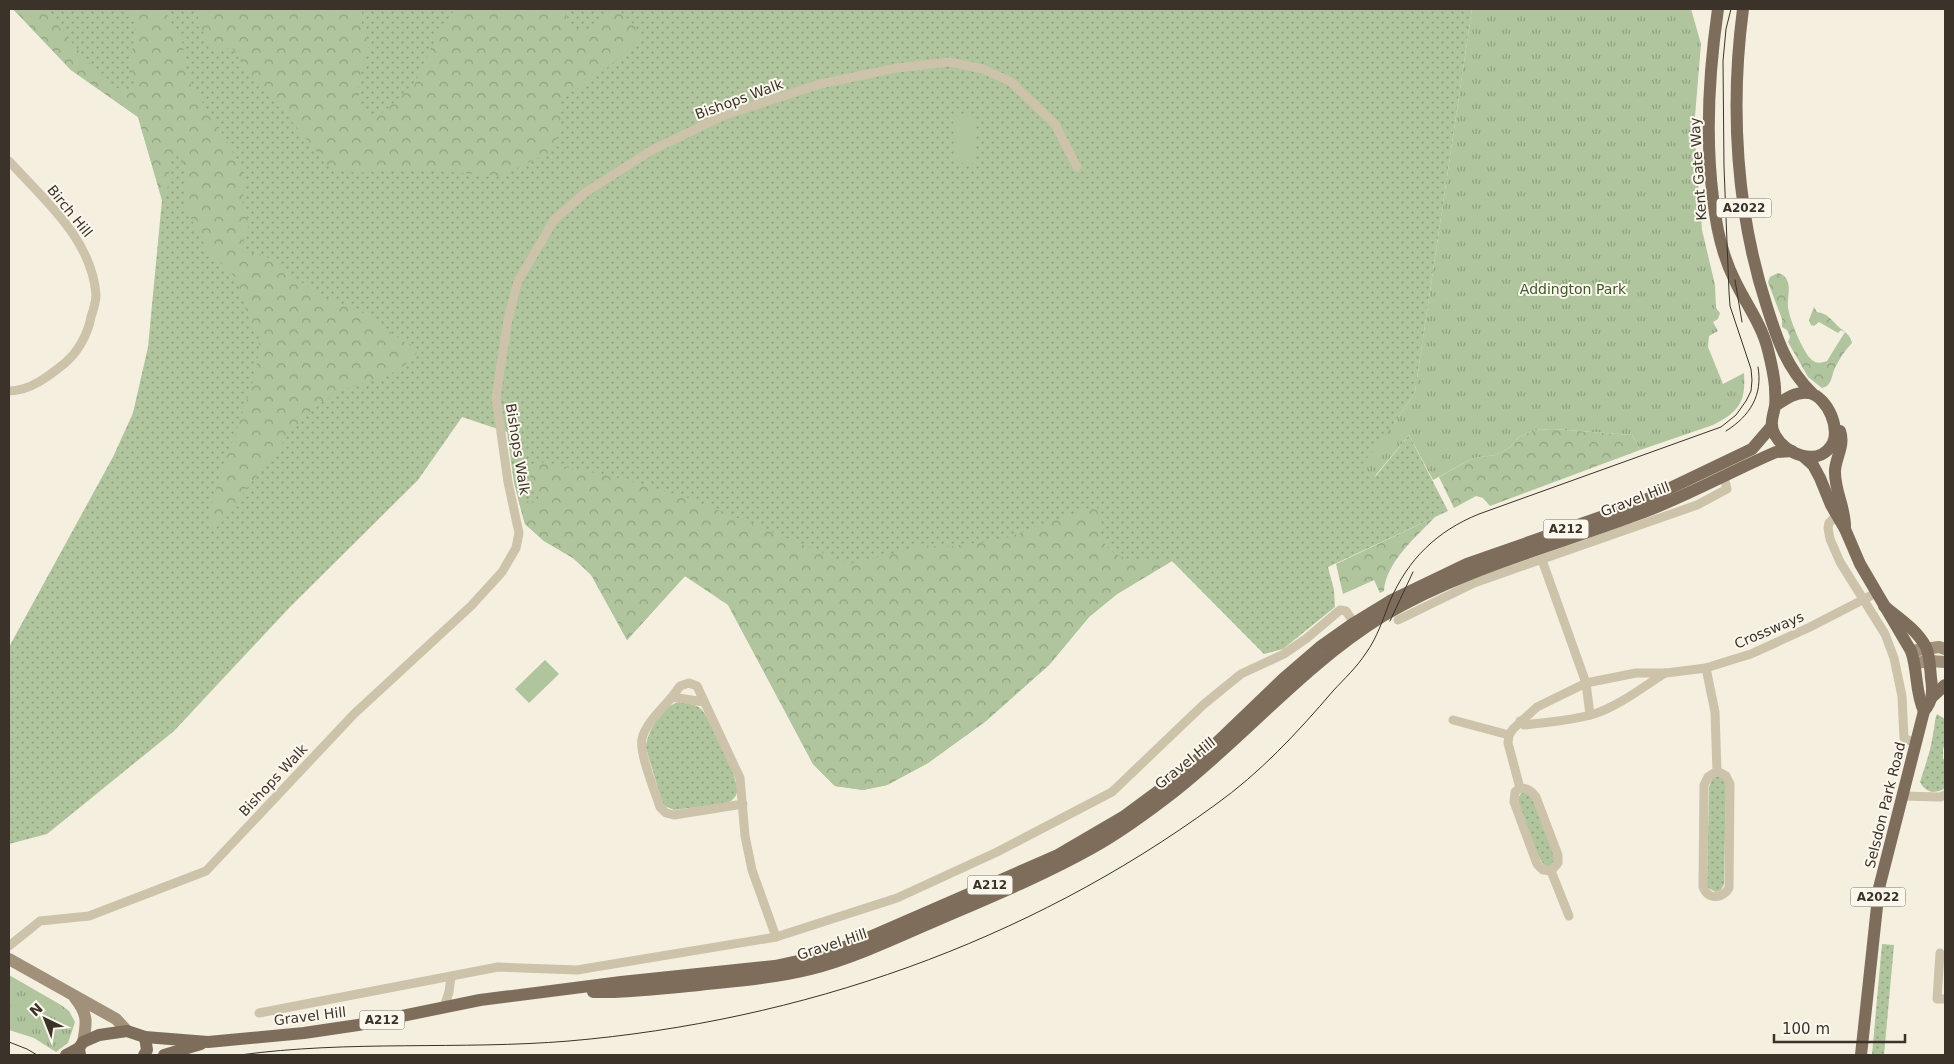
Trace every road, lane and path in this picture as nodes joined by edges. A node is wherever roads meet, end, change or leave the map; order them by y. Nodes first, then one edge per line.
1 (1718, 9) edge
2 (1743, 9) edge
3 (9, 161) edge
4 (1077, 167) dead end
5 (9, 391) edge
6 (1812, 394) junction
7 (1775, 406) junction
8 (1832, 419) junction
9 (1771, 427) junction
10 (1797, 453) junction
11 (1726, 480) junction
12 (1836, 516) junction
13 (1845, 529) junction
14 (1542, 560) junction
15 (1871, 596) junction
16 (1427, 599) junction
17 (1884, 606) junction
18 (1398, 620) dead end
19 (1354, 623) junction
20 (1945, 649) edge
21 (1928, 655) junction
22 (1913, 657) junction
23 (1945, 662) edge
24 (1706, 668) junction
25 (1666, 673) junction
26 (1586, 683) junction
27 (1945, 685) edge
28 (1932, 696) junction
29 (672, 697) junction
30 (704, 702) junction
31 (1924, 711) junction
32 (1590, 715) junction
33 (1453, 720) dead end
34 (1520, 721) junction
35 (1509, 735) junction
36 (1915, 743) junction
37 (1717, 771) junction
38 (1520, 788) junction
39 (1945, 795) edge
40 (1902, 796) junction
41 (743, 804) junction
42 (1551, 871) junction
43 (1569, 916) dead end
44 (776, 937) junction
45 (9, 946) edge
46 (1940, 953) dead end
47 (9, 960) edge
48 (451, 977) junction
49 (556, 990) junction
50 (70, 992) junction
51 (1945, 999) edge
52 (444, 1007) junction
53 (260, 1013) dead end
54 (127, 1031) junction
55 (145, 1037) junction
56 (208, 1042) junction
57 (81, 1048) edge
58 (66, 1055) edge
59 (144, 1055) edge
60 (164, 1055) edge
61 (1861, 1055) edge

1 - 7 main road, Kent Gate Way / A2022
2 - 6 main road, A2022
3 - 5 street, Birch Hill
4 - 45 street, Bishops Walk
6 - 7 main road
6 - 8 main road
7 - 9 main road
8 - 10 main road
8 - 13 main road, Selsdon Park Road / A2022
9 - 10 main road
9 - 19 main road, Gravel Hill / A212
10 - 11 main road, Gravel Hill / A212
10 - 12 main road, Selsdon Park Road / A2022
11 - 14 street, Gravel Hill
11 - 16 main road, Gravel Hill / A212
12 - 13 main road, Selsdon Park Road / A2022
12 - 15 street
13 - 15 main road, Selsdon Park Road / A2022
14 - 16 street, Gravel Hill
14 - 26 street
15 - 17 main road, Selsdon Park Road / A2022
15 - 24 street, Crossways
15 - 36 street
16 - 18 street, Gravel Hill
16 - 49 main road, Gravel Hill / A212
17 - 21 main road, Selsdon Park Road / A2022
17 - 22 main road, Selsdon Park Road / A2022
19 - 44 street, Gravel Hill
19 - 49 main road, Gravel Hill / A212
20 - 21 street
21 - 22 street
21 - 23 street
21 - 28 main road
22 - 31 main road, Selsdon Park Road / A2022
24 - 25 street, Crossways
24 - 37 street
25 - 26 street, Crossways
25 - 32 street, Crossways
26 - 32 street
26 - 34 street, Crossways
27 - 28 main road
28 - 31 main road, Selsdon Park Road / A2022
29 - 30 street
29 - 30 street
29 - 41 street
30 - 41 street
31 - 36 main road, Selsdon Park Road / A2022
32 - 34 street, Crossways
33 - 35 street
34 - 35 street, Crossways
35 - 38 street
36 - 40 main road, Selsdon Park Road / A2022
37 - 37 street
38 - 42 street
38 - 42 street
39 - 40 street
40 - 61 main road, Selsdon Park Road / A2022
41 - 44 street
42 - 43 street
44 - 48 street, Gravel Hill
46 - 51 street
47 - 50 street
48 - 52 street
48 - 53 street, Gravel Hill
49 - 52 main road, Gravel Hill / A212
50 - 54 street
50 - 57 street
52 - 56 main road, Gravel Hill / A212
54 - 55 main road, Gravel Hill / A212
54 - 57 main road, Gravel Hill / A212
55 - 56 main road, Gravel Hill / A212
55 - 59 main road
56 - 60 main road, Gravel Hill / A212
57 - 58 main road, A212

